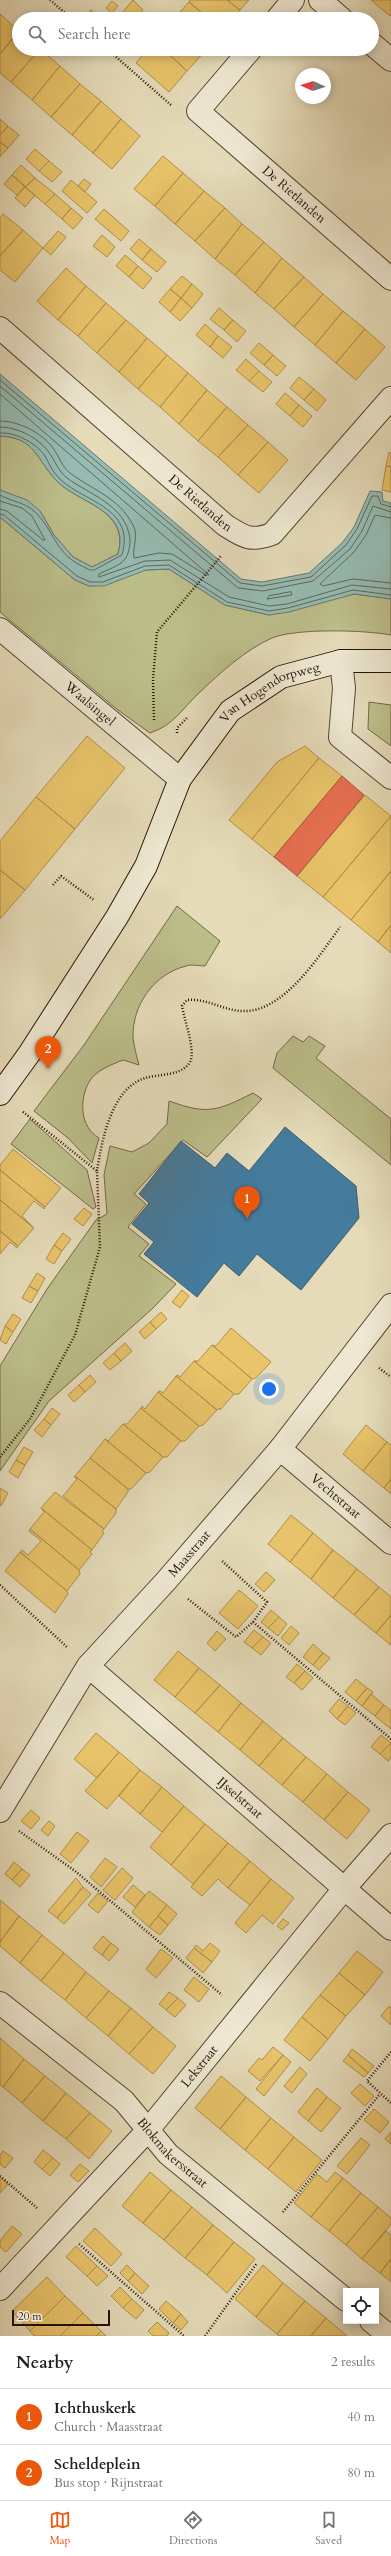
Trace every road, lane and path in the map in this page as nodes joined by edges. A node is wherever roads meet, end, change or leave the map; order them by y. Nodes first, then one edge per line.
1 (50, 0) edge
2 (293, 0) edge
3 (320, 0) edge
4 (64, 12) edge
5 (283, 12) edge
6 (334, 12) edge
7 (379, 50) edge
8 (115, 56) edge
9 (245, 56) edge
10 (391, 60) edge
11 (198, 111) junction
12 (391, 279) edge
13 (0, 328) edge
14 (390, 400) edge
15 (223, 554) dead end
16 (0, 630) edge
17 (341, 660) junction
18 (391, 661) edge
19 (158, 760) junction
20 (391, 778) edge
21 (180, 779) junction
22 (53, 885) dead end
23 (117, 917) junction
24 (340, 927) dead end
25 (0, 1094) edge
26 (97, 1171) junction
27 (391, 1305) edge
28 (280, 1449) junction
29 (0, 1457) edge
30 (199, 1540) junction
31 (391, 1543) edge
32 (166, 1581) junction
33 (0, 1585) edge
34 (253, 1622) junction
35 (88, 1666) junction
36 (391, 1739) edge
37 (6, 1819) edge
38 (391, 1835) edge
39 (343, 1890) junction
40 (391, 1930) edge
41 (0, 2003) edge
42 (244, 2013) junction
43 (391, 2052) edge
44 (380, 2094) junction
45 (391, 2103) edge
46 (148, 2130) junction
47 (0, 2176) edge
48 (59, 2227) junction
49 (271, 2237) junction
50 (0, 2289) edge
51 (343, 2297) edge
52 (375, 2324) edge
53 (184, 2336) edge
54 (205, 2336) edge
55 (389, 2336) edge

1 - 4 path
2 - 5 street
3 - 6 street
7 - 10 street
8 - 11 path
9 - 11 street
11 - 12 street, De Rietlanden
13 - 14 street, De Rietlanden
15 - 19 path
16 - 19 street, Waalsingel
17 - 18 street, Van Hogendorpweg
17 - 20 street
17 - 21 street, Van Hogendorpweg
19 - 21 street, Waalsingel
21 - 23 street, Van Hogendorpweg
22 - 23 path
23 - 25 street, Van Hogendorpweg
24 - 26 path
25 - 26 path
26 - 29 path
27 - 28 street, Maasstraat
28 - 30 street, Maasstraat
28 - 31 street, Vechtstraat
30 - 32 street, Maasstraat
30 - 34 path
32 - 34 path
32 - 35 street, Maasstraat
33 - 35 path
34 - 36 path
35 - 37 street, Maasstraat
35 - 39 street, IJsselstraat
37 - 42 path
38 - 39 street, Lekstraat
39 - 40 street, IJsselstraat
39 - 42 street, Lekstraat
41 - 46 street, Blokmakersstraat
42 - 46 street, Lekstraat
43 - 44 path
44 - 45 path
44 - 49 path
46 - 48 street, Lekstraat
46 - 49 street, Blokmakersstraat
47 - 48 path
48 - 50 street, Lekstraat
48 - 53 path
49 - 51 street, Blokmakersstraat
49 - 54 path
52 - 55 street

